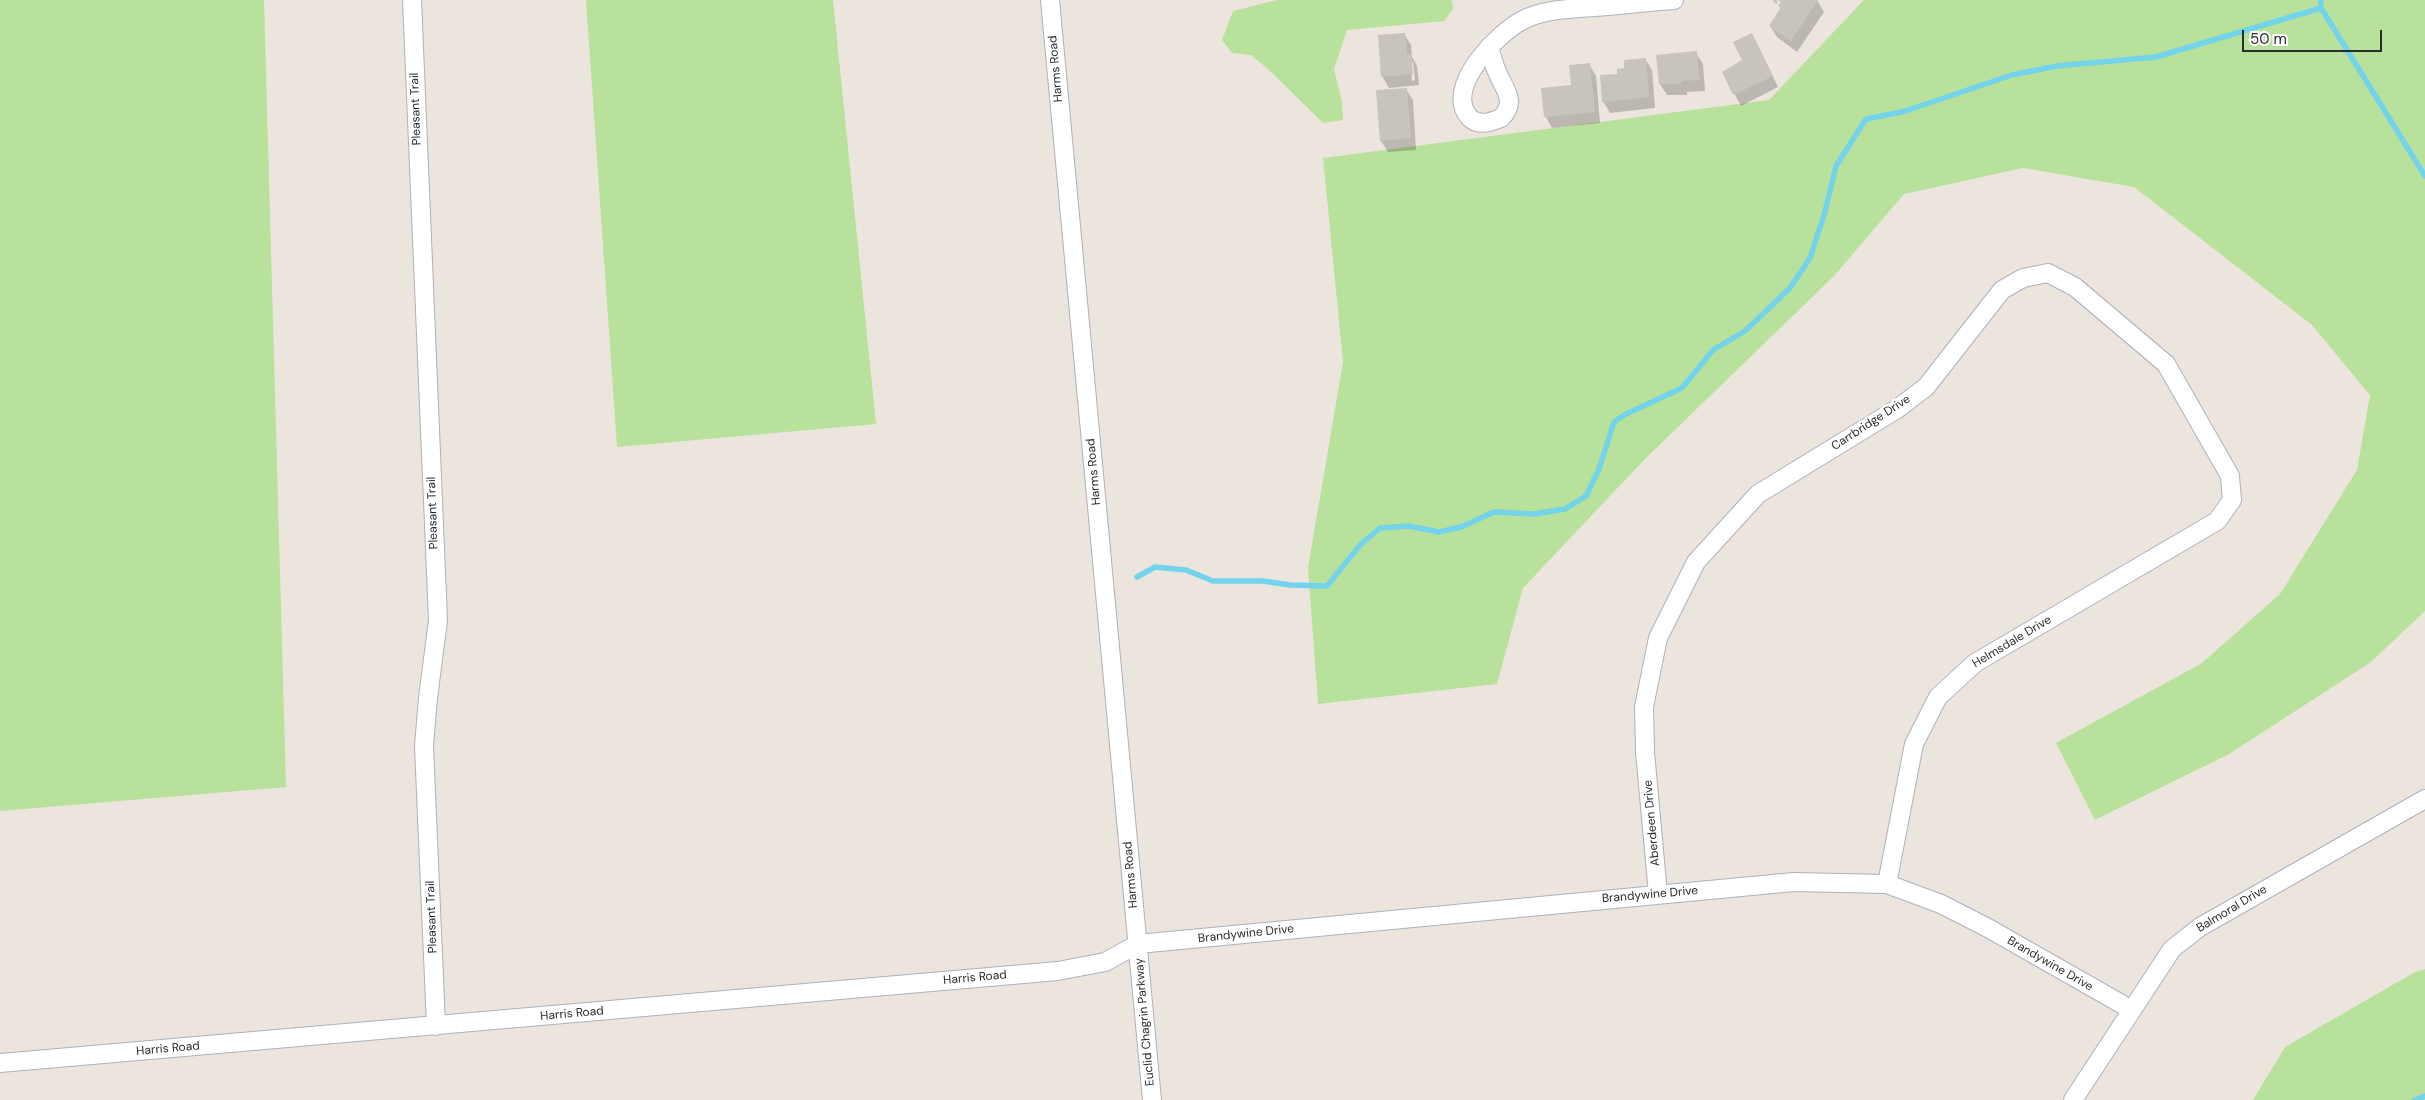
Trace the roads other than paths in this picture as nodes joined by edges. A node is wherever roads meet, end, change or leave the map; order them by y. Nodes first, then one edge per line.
1 (412, 0) edge
2 (1050, 0) edge
3 (1674, 0) edge
4 (1489, 47) dead end
5 (2230, 476) joint
6 (1645, 752) joint
7 (2425, 799) edge
8 (1887, 884) junction
9 (1658, 894) junction
10 (1138, 944) junction
11 (2132, 1010) junction
12 (436, 1026) junction
13 (0, 1063) edge
14 (1152, 1100) edge
15 (2073, 1100) edge

1 - 12 street, Pleasant Trail
2 - 10 street, Harms Road
3 - 4 street
5 - 6 street, Carrbridge Drive
5 - 8 street, Helmsdale Drive
6 - 9 street, Aberdeen Drive
7 - 11 street, Balmoral Drive
8 - 9 street, Brandywine Drive
8 - 11 street, Brandywine Drive
9 - 10 street, Brandywine Drive
10 - 12 street, Harris Road
10 - 14 street, Euclid Chagrin Parkway
11 - 15 street, Balmoral Drive
12 - 13 street, Harris Road

